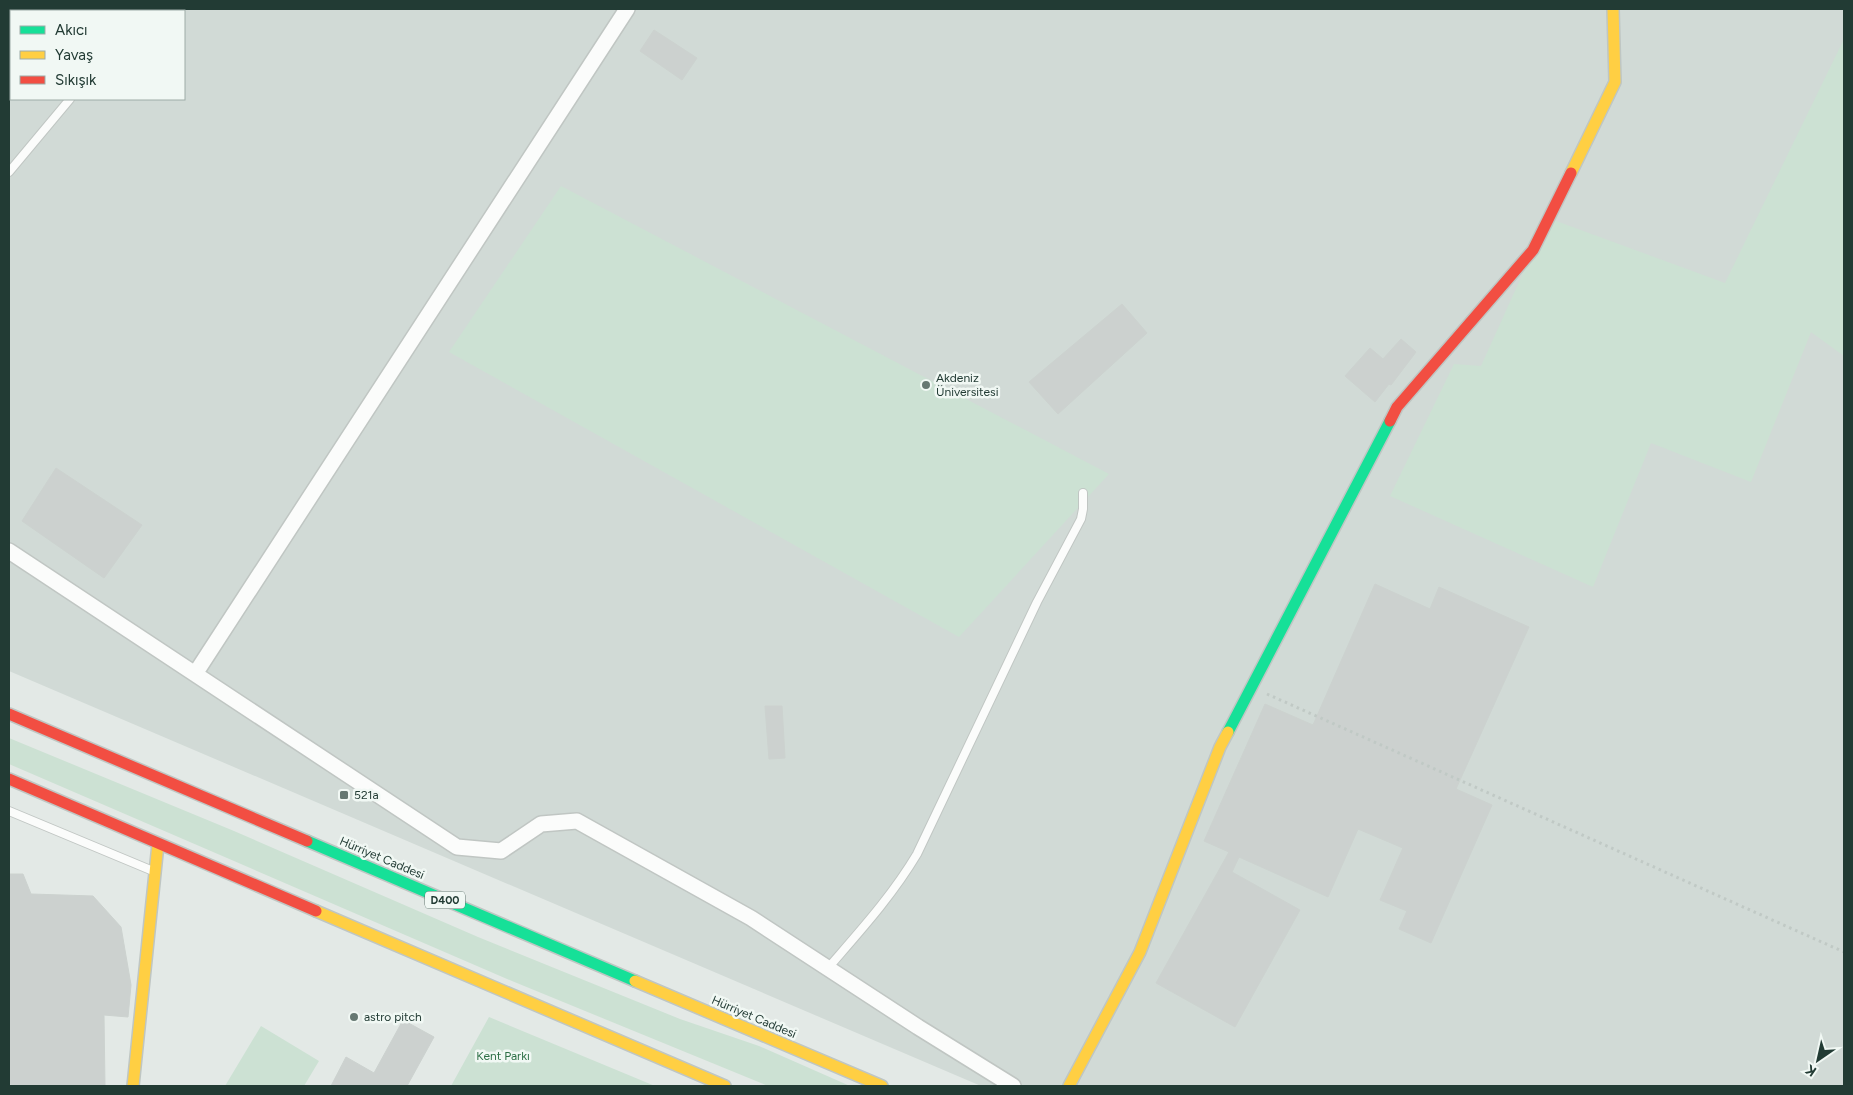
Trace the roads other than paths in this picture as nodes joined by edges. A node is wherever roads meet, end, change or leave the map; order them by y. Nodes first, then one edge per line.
1 (627, 9) edge
2 (1613, 9) edge
3 (69, 100) edge
4 (9, 172) edge
5 (1083, 493) dead end
6 (9, 551) edge
7 (195, 674) junction
8 (9, 714) edge
9 (9, 779) edge
10 (9, 811) edge
11 (158, 844) junction
12 (155, 872) junction
13 (828, 968) junction
14 (134, 1086) edge
15 (725, 1086) edge
16 (882, 1086) edge
17 (1014, 1086) edge
18 (1069, 1086) edge

1 - 7 street
2 - 18 main road
3 - 4 lane
5 - 13 lane
6 - 7 street
7 - 13 street
8 - 16 main road, Hürriyet Caddesi / D400
9 - 11 main road
10 - 12 lane
11 - 12 main road
11 - 15 main road
12 - 14 main road
13 - 17 street

